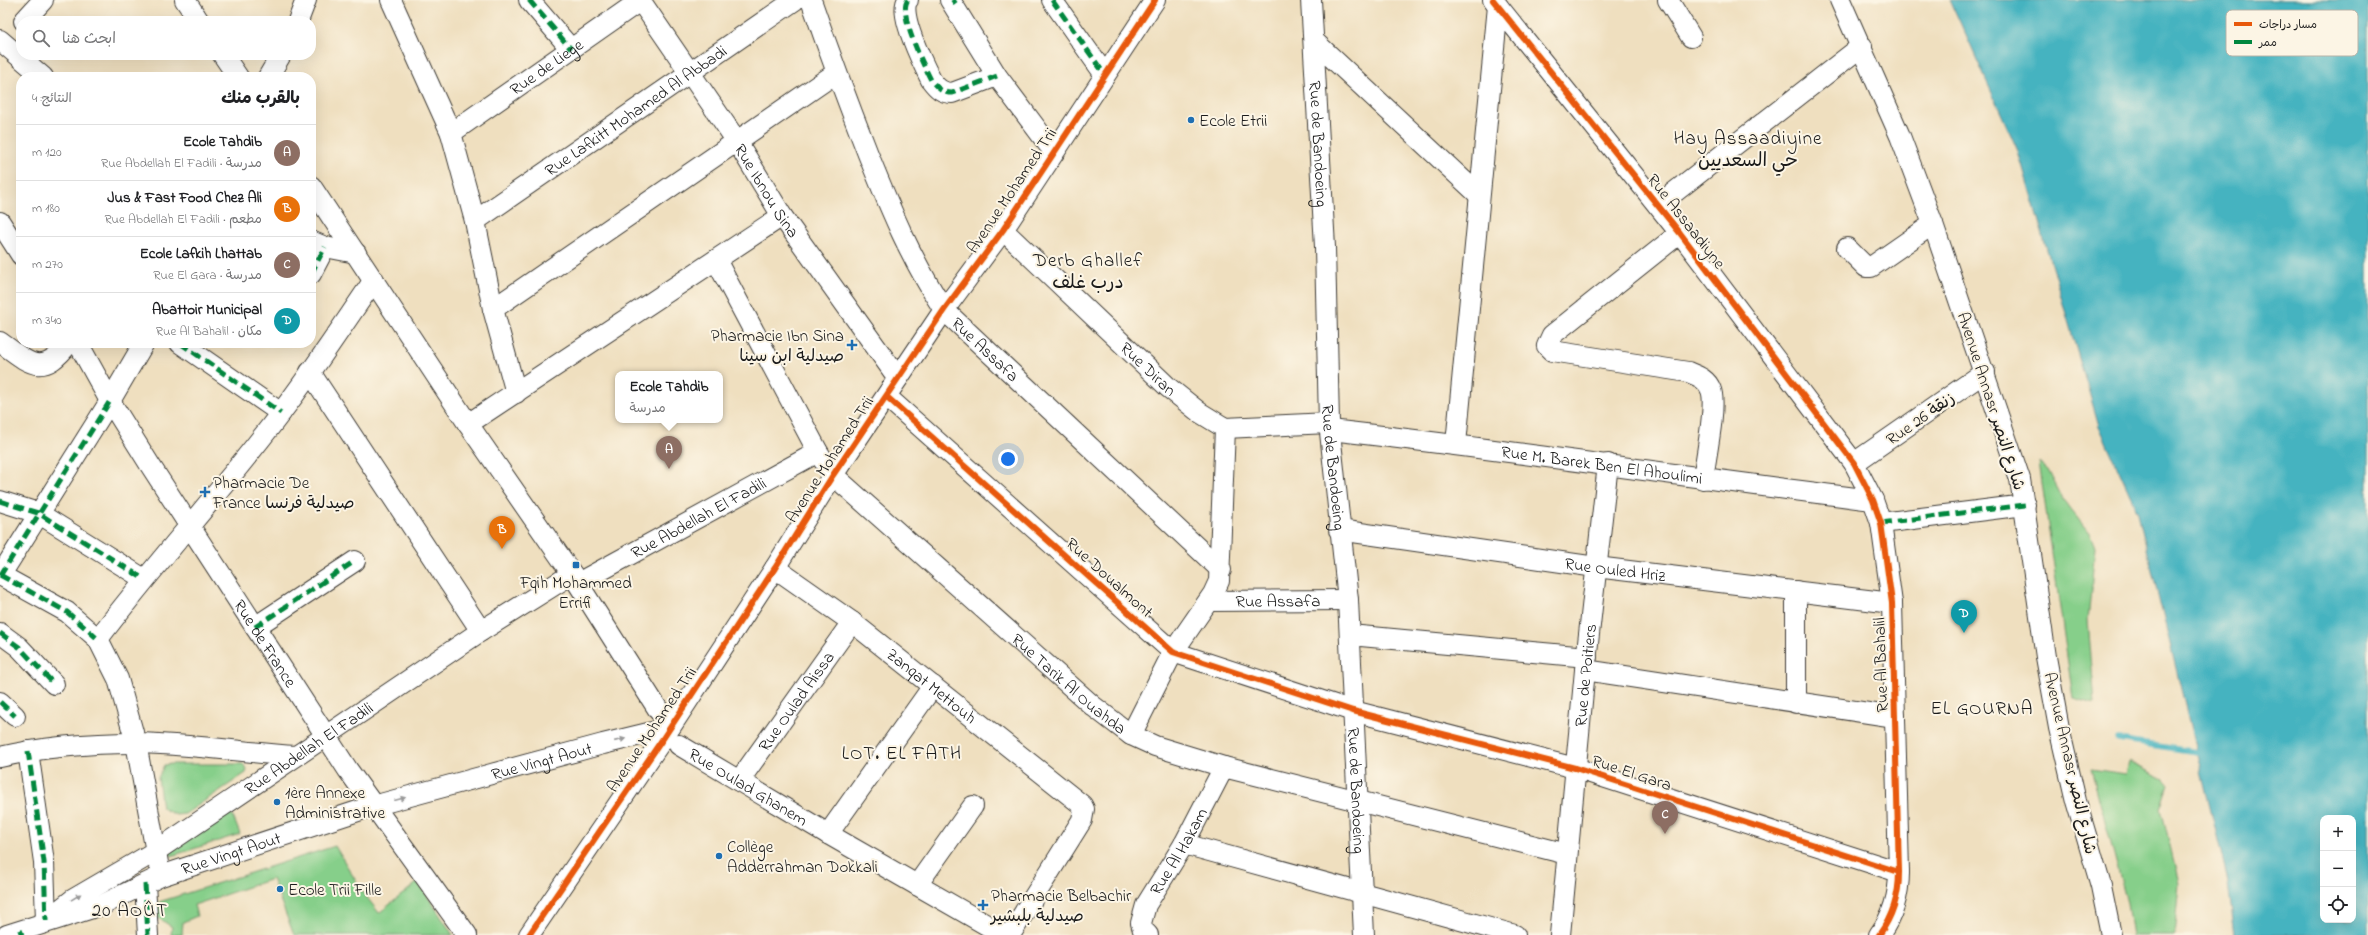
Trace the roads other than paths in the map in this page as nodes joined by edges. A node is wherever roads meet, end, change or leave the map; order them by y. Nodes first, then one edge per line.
1 (43, 0) edge
2 (185, 0) edge
3 (306, 0) edge
4 (391, 0) edge
5 (529, 0) edge
6 (640, 0) edge
7 (795, 0) edge
8 (811, 0) edge
9 (908, 0) edge
10 (1052, 0) edge
11 (1155, 0) edge
12 (1311, 0) edge
13 (1668, 0) edge
14 (1840, 0) edge
15 (952, 1) edge
16 (1496, 3) edge
17 (29, 16) edge
18 (196, 16) edge
19 (300, 16) edge
20 (16, 29) edge
21 (1691, 37) dead end
22 (2, 42) edge
23 (1315, 42) junction
24 (1862, 46) junction
25 (571, 49) junction
26 (16, 54) edge
27 (23, 60) edge
28 (226, 60) edge
29 (278, 60) edge
30 (37, 72) edge
31 (234, 72) edge
32 (271, 72) edge
33 (690, 73) junction
34 (836, 73) junction
35 (1104, 75) junction
36 (998, 76) junction
37 (451, 132) junction
38 (736, 140) junction
39 (1054, 152) junction
40 (316, 193) edge
41 (1479, 195) junction
42 (1658, 205) junction
43 (782, 216) junction
44 (476, 221) junction
45 (0, 222) edge
46 (1933, 224) junction
47 (1003, 230) junction
48 (1680, 233) junction
49 (318, 244) edge
50 (16, 247) edge
51 (1846, 248) dead end
52 (356, 253) junction
53 (716, 260) junction
54 (374, 280) junction
55 (493, 309) junction
56 (944, 310) junction
57 (0, 342) edge
58 (65, 348) edge
59 (81, 348) edge
60 (141, 348) edge
61 (187, 348) edge
62 (310, 372) junction
63 (1985, 372) junction
64 (898, 378) junction
65 (516, 393) junction
66 (887, 397) junction
67 (110, 401) junction
68 (281, 413) junction
69 (468, 424) junction
70 (1329, 426) junction
71 (1225, 428) junction
72 (1456, 444) junction
73 (818, 452) junction
74 (1854, 463) junction
75 (1608, 464) junction
76 (833, 475) junction
77 (1703, 479) junction
78 (1873, 500) junction
79 (0, 501) edge
80 (2025, 505) junction
81 (38, 513) junction
82 (1881, 523) junction
83 (190, 527) junction
84 (1339, 530) junction
85 (355, 561) dead end
86 (1596, 567) junction
87 (775, 568) junction
88 (1221, 570) junction
89 (0, 575) edge
90 (575, 578) junction
91 (144, 579) junction
92 (1796, 590) junction
93 (1348, 600) junction
94 (1209, 601) junction
95 (1892, 603) junction
96 (852, 622) junction
97 (255, 627) junction
98 (481, 631) junction
99 (0, 633) edge
100 (1350, 635) junction
101 (98, 639) junction
102 (1173, 652) junction
103 (1586, 663) junction
104 (54, 684) dead end
105 (933, 686) junction
106 (0, 702) edge
107 (1796, 703) junction
108 (1353, 711) junction
109 (15, 716) dead end
110 (1896, 718) junction
111 (672, 724) junction
112 (326, 735) junction
113 (1131, 735) junction
114 (136, 743) junction
115 (679, 746) dead end
116 (28, 751) junction
117 (296, 756) junction
118 (0, 757) edge
119 (1224, 767) junction
120 (1575, 768) junction
121 (740, 781) junction
122 (1356, 800) junction
123 (373, 806) junction
124 (973, 806) dead end
125 (828, 834) junction
126 (1184, 844) junction
127 (156, 851) junction
128 (1567, 854) junction
129 (1899, 872) junction
130 (153, 880) junction
131 (916, 885) junction
132 (1361, 893) junction
133 (46, 922) junction
134 (16, 933) edge
135 (148, 935) edge
136 (467, 935) edge
137 (529, 935) edge
138 (1004, 935) edge
139 (1010, 935) edge
140 (1148, 935) edge
141 (1364, 935) edge
142 (1516, 935) edge
143 (1560, 935) edge
144 (1879, 935) edge
145 (2111, 935) edge

1 - 17 street
2 - 18 street
3 - 19 street
4 - 37 street
5 - 25 street
6 - 25 street, Rue de Liege
6 - 33 street, Rue Ibnou Sina
7 - 33 street, Rue Lafkitt Mohamed Al Abbadi
8 - 34 street, Rue Assafa
9 - 36 street
10 - 35 street
11 - 35 street, Avenue Mohamed Trii
12 - 23 street, Rue de Bandoeing
13 - 21 street
14 - 24 street, Avenue Annasr شارع النصر
15 - 36 street
16 - 41 street
16 - 42 street, Rue Assaadiyne
20 - 22 street
22 - 26 street
23 - 41 street
23 - 70 street, Rue de Bandoeing
24 - 42 street
24 - 46 street, Avenue Annasr شارع النصر
25 - 37 street, Rue de Liege
27 - 30 street
28 - 31 street
29 - 32 street
33 - 38 street, Rue Ibnou Sina
33 - 44 street, Rue Lafkitt Mohamed Al Abbadi
34 - 38 street
34 - 56 street, Rue Assafa
35 - 39 street, Avenue Mohamed Trii
36 - 39 street
37 - 44 street
38 - 43 street, Rue Ibnou Sina
38 - 55 street
39 - 47 street, Avenue Mohamed Trii
40 - 52 street
41 - 72 street
42 - 48 street, Rue Assaadiyne
43 - 53 street
43 - 64 street, Rue Ibnou Sina
44 - 55 street
45 - 50 street
46 - 51 street
46 - 63 street, Avenue Annasr شارع النصر
47 - 56 street, Avenue Mohamed Trii
47 - 71 street, Rue Diran
48 - 74 street, Rue Assaadiyne
48 - 77 street
49 - 52 street
52 - 54 street
53 - 65 street
53 - 73 street, Rue Tarik Al Ouahda
54 - 62 street
54 - 69 street
55 - 65 street
56 - 64 street, Avenue Mohamed Trii
56 - 88 street, Rue Assafa
57 - 58 street
59 - 67 street, Rue de France
60 - 67 street
61 - 68 street
62 - 68 street
62 - 98 street
63 - 74 street, Rue 26 زنقة
63 - 80 street, Avenue Annasr شارع النصر
64 - 66 street, Avenue Mohamed Trii
65 - 69 street
66 - 76 street, Avenue Mohamed Trii
66 - 102 street, Rue Doualmont
67 - 81 street
67 - 83 street, Rue de France
68 - 83 street
69 - 90 street
70 - 71 street
70 - 72 street, Rue M. Barek Ben El Ahoulimi
70 - 84 street, Rue de Bandoeing
71 - 88 street
72 - 75 street, Rue M. Barek Ben El Ahoulimi
73 - 76 street, Rue Tarik Al Ouahda
73 - 90 street, Rue Abdellah El Fadili
74 - 78 street, Rue Al Bahalil
75 - 77 street, Rue M. Barek Ben El Ahoulimi
75 - 86 street, Rue de Poitiers
76 - 87 street, Avenue Mohamed Trii
76 - 113 street, Rue Tarik Al Ouahda
77 - 78 street, Rue M. Barek Ben El Ahoulimi
78 - 82 street, Rue Al Bahalil
79 - 81 street
80 - 82 street
80 - 145 street, Avenue Annasr شارع النصر
81 - 89 street
81 - 91 street
82 - 95 street, Rue Al Bahalil
83 - 91 street
83 - 97 street, Rue de France
84 - 86 street, Rue Ouled Hriz
84 - 93 street, Rue de Bandoeing
85 - 97 street
86 - 92 street, Rue Ouled Hriz
86 - 103 street, Rue de Poitiers
87 - 96 street, Zanqat Mettouh
87 - 111 street, Avenue Mohamed Trii
88 - 94 street
89 - 101 street
90 - 98 street, Rue Abdellah El Fadili
90 - 111 street
91 - 101 street
92 - 95 street, Rue Ouled Hriz
92 - 107 street
93 - 94 street, Rue Assafa
93 - 100 street, Rue de Bandoeing
94 - 102 street
95 - 110 street, Rue Al Bahalil
96 - 105 street, Zanqat Mettouh
96 - 121 street, Rue Oulad Aissa
97 - 112 street, Rue de France
98 - 112 street, Rue Abdellah El Fadili
99 - 104 street
100 - 103 street
100 - 108 street, Rue de Bandoeing
101 - 114 street
102 - 108 street, Rue Doualmont
102 - 113 street
103 - 107 street
103 - 120 street, Rue de Poitiers
105 - 125 street
105 - 139 street, Zanqat Mettouh
106 - 109 street
107 - 110 street
108 - 120 street, Rue El Gara
108 - 122 street, Rue de Bandoeing
110 - 129 street, Rue Al Bahalil
123 -> 111 street, Rue Vingt Aout
111 - 137 street, Avenue Mohamed Trii
112 - 117 street, Rue Abdellah El Fadili
112 - 123 street, Rue de France
113 - 119 street, Rue Tarik Al Ouahda
114 - 116 street
114 - 117 street
114 - 127 street
115 - 121 street, Rue Oulad Ghanem
116 - 118 street
116 - 133 street
117 - 127 street, Rue Abdellah El Fadili
119 - 122 street, Rue Tarik Al Ouahda
119 - 126 street, Rue Al Hakam
120 - 128 street, Rue de Poitiers
120 - 129 street, Rue El Gara
121 - 125 street, Rue Oulad Ghanem
122 - 128 street, Rue Tarik Al Ouahda
122 - 132 street, Rue de Bandoeing
123 - 130 street, Rue Vingt Aout
123 - 136 street, Rue de France
124 - 131 street
125 - 131 street, Rue Oulad Ghanem
126 - 132 street
126 - 140 street, Rue Al Hakam
127 - 130 street
133 -> 127 street, Rue Abdellah El Fadili
128 - 143 street, Rue de Poitiers
129 - 144 street, Rue Al Bahalil
130 - 133 street, Rue Vingt Aout
130 - 135 street
131 - 138 street, Rue Oulad Ghanem
132 - 141 street, Rue de Bandoeing
132 - 142 street
133 - 134 street, Rue Vingt Aout

